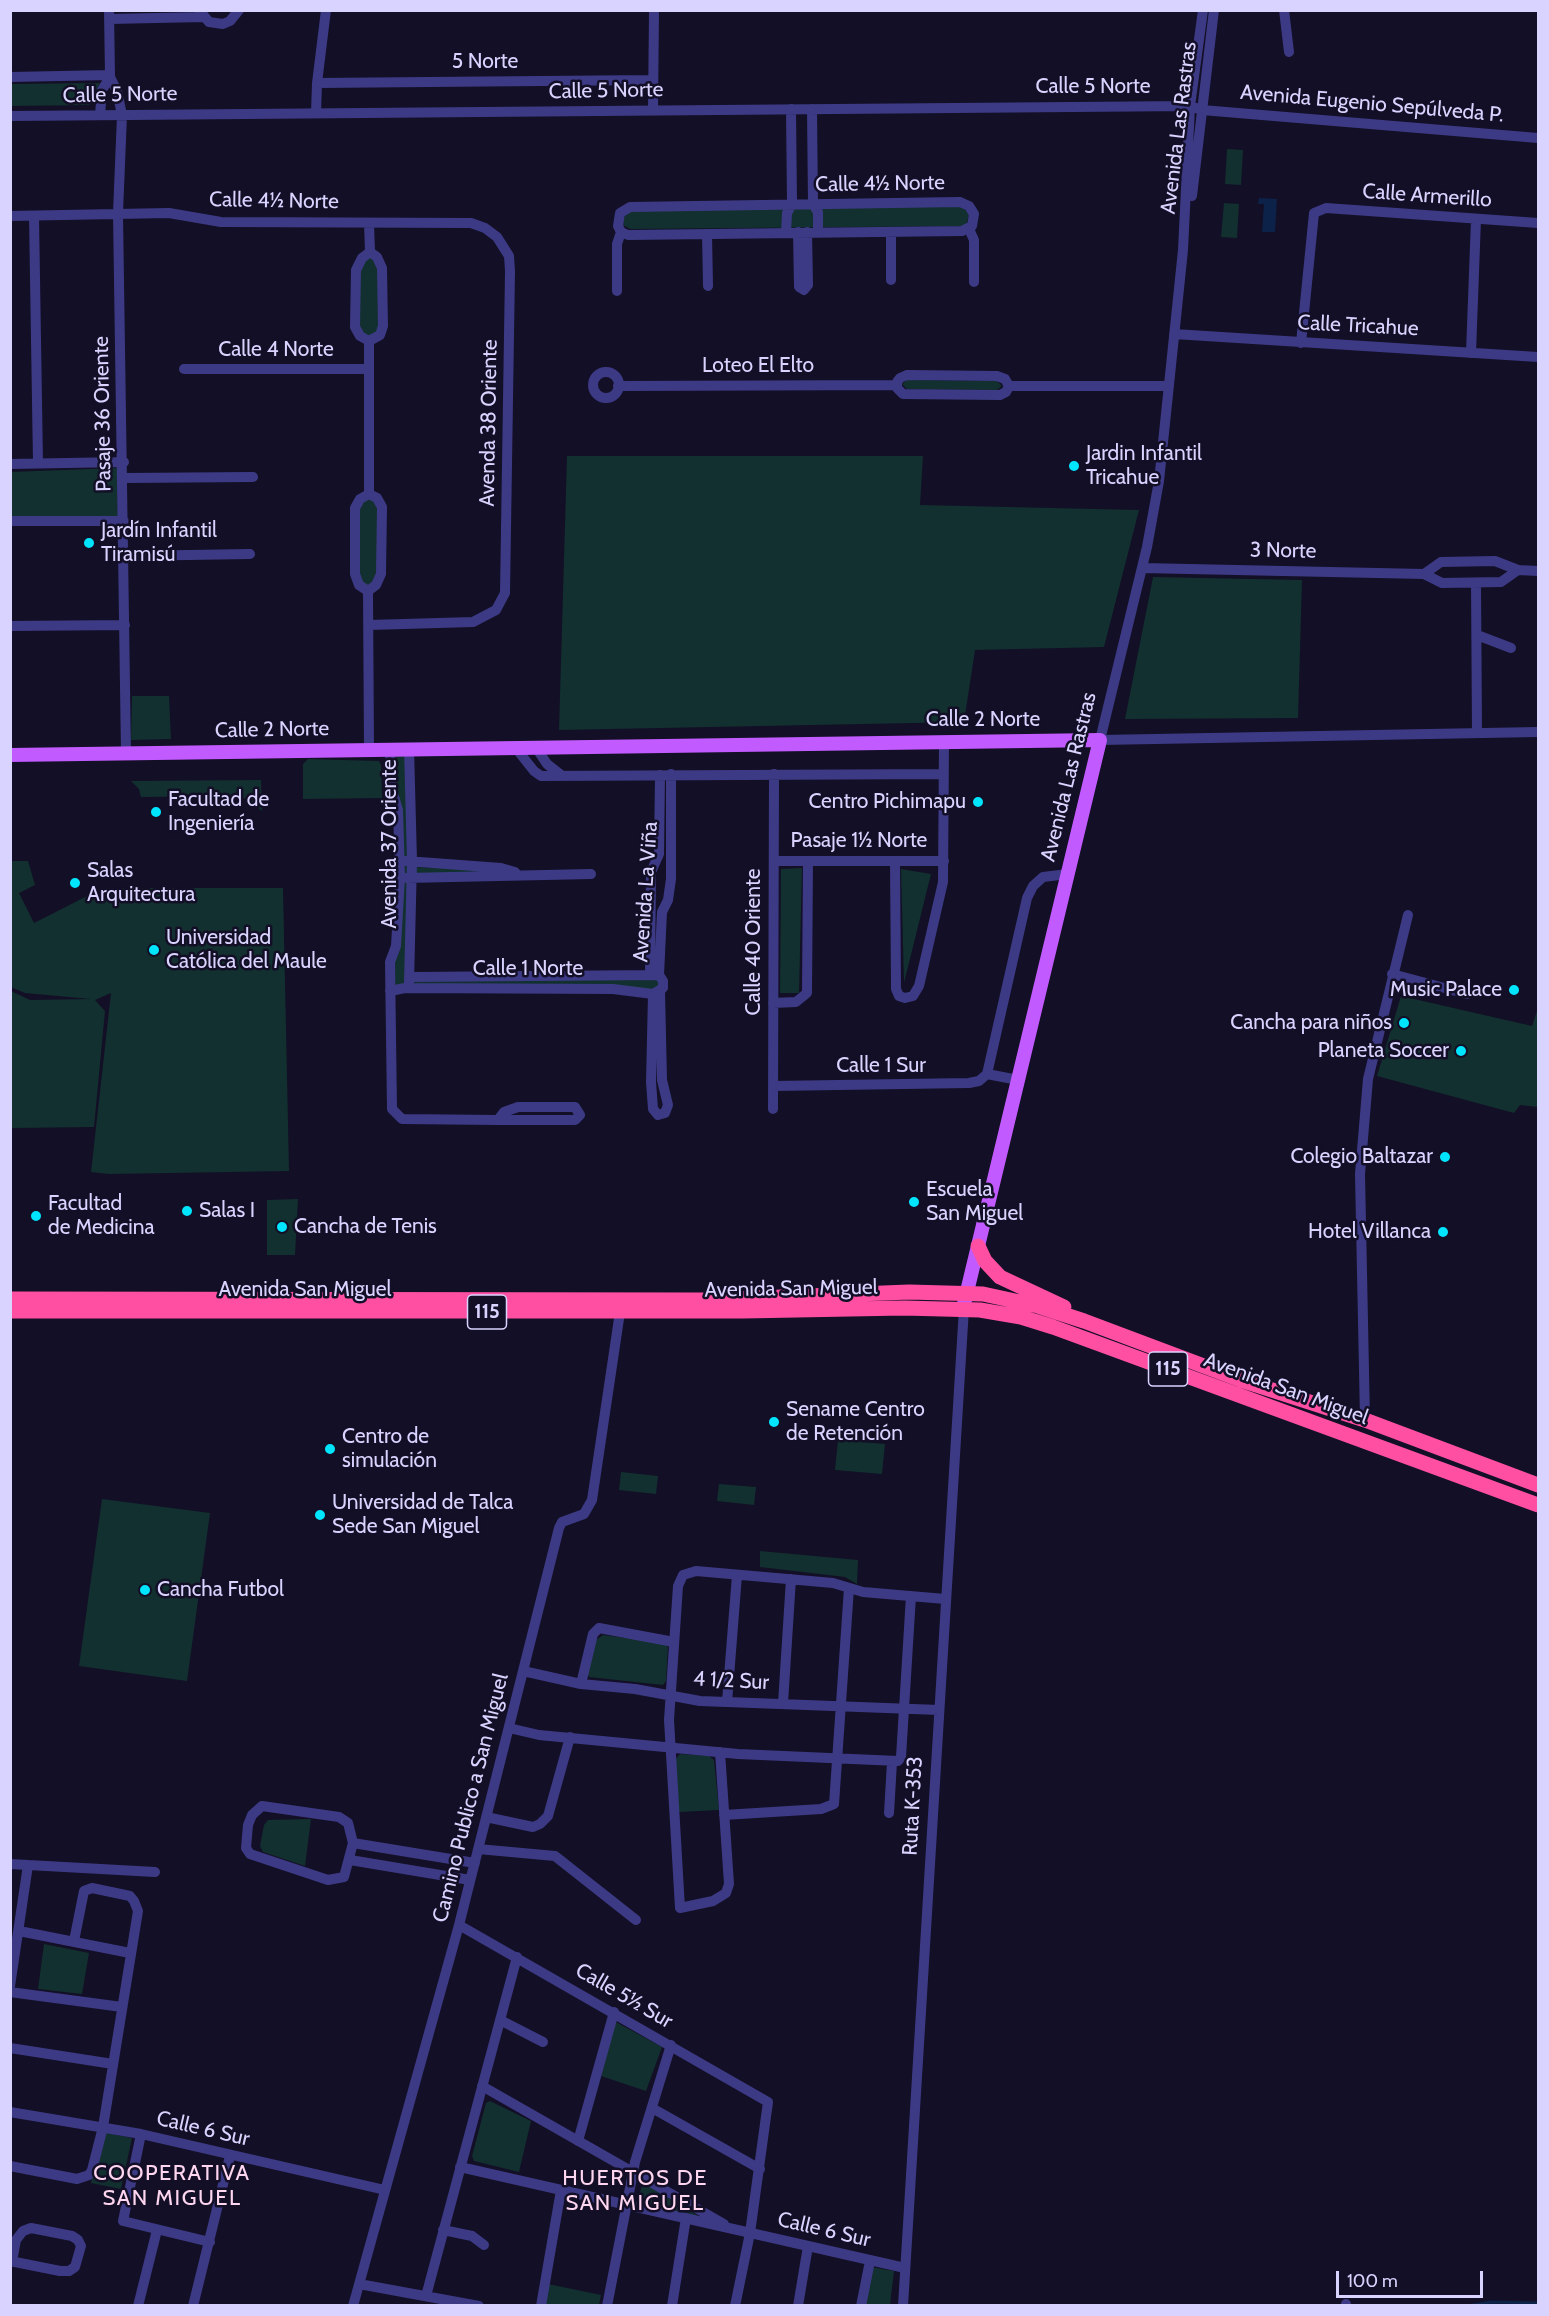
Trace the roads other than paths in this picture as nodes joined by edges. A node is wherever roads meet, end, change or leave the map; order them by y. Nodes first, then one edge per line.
1 (239, 10) edge
2 (326, 10) edge
3 (654, 10) edge
4 (1203, 10) edge
5 (1214, 10) edge
6 (1284, 10) edge
7 (202, 14) edge
8 (109, 15) edge
9 (1289, 52) dead end
10 (110, 76) junction
11 (10, 77) edge
12 (653, 80) junction
13 (316, 83) junction
14 (1190, 106) junction
15 (791, 109) junction
16 (812, 109) junction
17 (653, 110) junction
18 (1202, 110) junction
19 (316, 113) junction
20 (100, 115) junction
21 (122, 115) junction
22 (10, 116) edge
23 (1539, 138) edge
24 (792, 204) junction
25 (813, 204) junction
26 (118, 213) junction
27 (10, 216) edge
28 (34, 216) junction
29 (1476, 219) junction
30 (369, 223) junction
31 (1539, 223) edge
32 (969, 229) junction
33 (621, 232) junction
34 (802, 232) junction
35 (891, 232) junction
36 (706, 234) junction
37 (497, 237) joint
38 (1183, 250) junction
39 (370, 252) junction
40 (891, 280) dead end
41 (974, 282) dead end
42 (708, 286) dead end
43 (617, 291) dead end
44 (1174, 334) junction
45 (369, 341) junction
46 (1301, 343) junction
47 (1471, 353) junction
48 (1539, 357) edge
49 (184, 369) dead end
50 (369, 369) junction
51 (897, 385) junction
52 (618, 386) dead end
53 (1009, 386) junction
54 (1169, 386) junction
55 (124, 462) junction
56 (38, 463) junction
57 (10, 464) edge
58 (124, 477) junction
59 (253, 477) dead end
60 (369, 494) junction
61 (124, 520) junction
62 (10, 521) edge
63 (250, 554) dead end
64 (125, 556) junction
65 (1142, 568) junction
66 (1518, 570) junction
67 (1539, 571) edge
68 (1424, 574) junction
69 (1476, 583) junction
70 (368, 591) junction
71 (125, 625) junction
72 (369, 625) junction
73 (10, 626) edge
74 (1477, 635) junction
75 (1511, 648) dead end
76 (1539, 732) edge
77 (1478, 733) junction
78 (1100, 740) junction
79 (944, 741) junction
80 (535, 746) junction
81 (515, 747) junction
82 (409, 748) junction
83 (369, 749) junction
84 (390, 749) junction
85 (126, 753) junction
86 (10, 755) edge
87 (774, 774) junction
88 (943, 774) junction
89 (561, 775) junction
90 (666, 775) junction
91 (398, 861) junction
92 (412, 861) junction
93 (774, 861) junction
94 (808, 861) junction
95 (895, 861) junction
96 (944, 861) junction
97 (591, 874) dead end
98 (1068, 874) junction
99 (521, 875) junction
100 (405, 878) junction
101 (1408, 915) dead end
102 (410, 939) junction
103 (397, 941) junction
104 (1392, 974) junction
105 (652, 975) junction
106 (411, 977) junction
107 (405, 988) junction
108 (390, 991) junction
109 (655, 993) junction
110 (1467, 994) dead end
111 (773, 1002) junction
112 (987, 1074) junction
113 (1018, 1080) junction
114 (773, 1086) junction
115 (773, 1109) dead end
116 (498, 1120) junction
117 (978, 1246) junction
118 (10, 1299) edge
119 (965, 1301) junction
120 (10, 1311) edge
121 (620, 1312) junction
122 (1084, 1321) junction
123 (1365, 1420) junction
124 (1370, 1441) junction
125 (1539, 1485) edge
126 (1539, 1505) edge
127 (737, 1575) junction
128 (792, 1580) junction
129 (849, 1588) junction
130 (911, 1596) junction
131 (945, 1599) junction
132 (674, 1642) junction
133 (523, 1671) junction
134 (581, 1684) junction
135 (670, 1695) junction
136 (728, 1702) junction
137 (783, 1703) junction
138 (841, 1706) junction
139 (904, 1709) junction
140 (939, 1710) junction
141 (509, 1728) junction
142 (570, 1737) junction
143 (669, 1748) junction
144 (720, 1752) junction
145 (838, 1759) junction
146 (892, 1762) junction
147 (890, 1812) dead end
148 (724, 1815) junction
149 (486, 1817) junction
150 (353, 1843) junction
151 (478, 1849) junction
152 (350, 1860) junction
153 (475, 1863) junction
154 (10, 1864) edge
155 (28, 1865) junction
156 (155, 1872) dead end
157 (470, 1881) junction
158 (16, 1904) edge
159 (636, 1920) dead end
160 (459, 1925) junction
161 (19, 1931) junction
162 (74, 1941) junction
163 (130, 1953) junction
164 (517, 1957) junction
165 (12, 1958) edge
166 (10, 1986) edge
167 (10, 1992) edge
168 (122, 2007) junction
169 (614, 2012) junction
170 (500, 2020) junction
171 (543, 2042) dead end
172 (671, 2045) junction
173 (10, 2048) edge
174 (113, 2064) junction
175 (482, 2086) junction
176 (652, 2108) junction
177 (10, 2112) edge
178 (103, 2127) junction
179 (141, 2134) junction
180 (578, 2141) junction
181 (230, 2156) junction
182 (10, 2166) edge
183 (460, 2167) junction
184 (760, 2169) junction
185 (635, 2173) junction
186 (385, 2190) junction
187 (561, 2190) junction
188 (626, 2205) junction
189 (686, 2218) junction
190 (157, 2230) junction
191 (443, 2230) junction
192 (735, 2230) junction
193 (750, 2233) junction
194 (210, 2242) junction
195 (13, 2243) edge
196 (484, 2244) dead end
197 (808, 2246) junction
198 (870, 2260) junction
199 (11, 2261) edge
200 (905, 2268) junction
201 (359, 2284) junction
202 (426, 2296) junction
203 (138, 2306) edge
204 (193, 2306) edge
205 (353, 2306) edge
206 (479, 2306) edge
207 (542, 2306) edge
208 (607, 2306) edge
209 (672, 2306) edge
210 (735, 2306) edge
211 (798, 2306) edge
212 (861, 2306) edge
213 (903, 2306) edge

1 - 7 street
2 - 13 street
3 - 12 street
4 - 14 street, Avenida Las Rastras
5 - 18 street, Avenida Las Rastras
6 - 9 street
7 - 8 street
8 - 10 street, Pasaje 36 Oriente
10 - 11 street
10 - 20 street, Pasaje 36 Oriente
10 - 21 street, Pasaje 36 Oriente
12 - 13 street, 5 Norte
12 - 17 street
13 - 19 street
14 - 16 street, Calle 5 Norte
14 - 18 street, Calle 5 Norte
14 - 38 street, Avenida Las Rastras
15 - 16 street, Calle 5 Norte
15 - 17 street, Calle 5 Norte
15 - 24 street
16 - 25 street
17 - 19 street, Calle 5 Norte
18 - 23 street, Avenida Eugenio Sepúlveda P.
18 - 38 street, Avenida Las Rastras
19 - 21 street, Calle 5 Norte
20 - 21 street, Calle 5 Norte
20 - 22 street, Calle 5 Norte
21 - 26 street, Pasaje 36 Oriente
24 - 25 street, Calle 4½ Norte
24 - 33 street, Calle 4½ Norte
24 - 34 street
25 - 32 street, Calle 4½ Norte
25 - 34 street
26 - 28 street, Calle 4½ Norte
26 - 30 street, Calle 4½ Norte
26 - 55 street, Pasaje 36 Oriente
27 - 28 street, Calle 4½ Norte
28 - 56 street
29 - 31 street, Calle Armerillo
29 - 46 street, Calle Armerillo
29 - 47 street
30 - 37 street, Calle 4½ Norte
30 - 39 street
32 - 35 street
32 - 41 street
33 - 36 street
33 - 43 street, Calle 4½ Norte
34 - 35 street
34 - 36 street
35 - 40 street
36 - 42 street
37 - 72 street, Avenda 38 Oriente
38 - 44 street, Avenida Las Rastras
39 - 45 street
39 - 45 street
44 - 46 street, Calle Tricahue
44 - 54 street, Avenida Las Rastras
45 - 50 street, Avenida 37 Oriente
46 - 47 street, Calle Tricahue
47 - 48 street, Calle Tricahue
49 - 50 street, Calle 4 Norte
50 - 60 street, Avenida 37 Oriente
51 - 52 street, Loteo El Elto
51 - 53 street, Loteo El Elto
51 - 53 street, Loteo El Elto
53 - 54 street, Loteo El Elto
54 - 65 street, Avenida Las Rastras
55 - 56 street
55 - 58 street, Pasaje 36 Oriente
56 - 57 street
58 - 59 street
58 - 61 street, Pasaje 36 Oriente
60 - 70 street, Avenida 37 Oriente
60 - 70 street, Avenida 37 Oriente
61 - 62 street
61 - 64 street, Pasaje 36 Oriente
63 - 64 street
64 - 71 street, Pasaje 36 Oriente
65 - 68 street, 3 Norte
65 - 78 street, Avenida Las Rastras
66 - 67 street, 3 Norte
66 - 68 street, 3 Norte
66 - 69 street, 3 Norte
68 - 69 street, 3 Norte
69 - 74 street
70 - 72 street, Avenida 37 Oriente
71 - 73 street
71 - 85 street, Pasaje 36 Oriente
72 - 83 street, Avenida 37 Oriente
74 - 75 street
74 - 77 street
76 - 77 street, Calle 2 Norte
77 - 78 street, Calle 2 Norte
78 - 79 main road, Calle 2 Norte
78 - 98 main road, Avenida Las Rastras
79 - 80 main road, Calle 2 Norte
79 - 88 street
80 - 81 main road, Calle 2 Norte
80 - 89 street
81 - 82 main road, Calle 2 Norte
81 - 89 street
82 - 84 main road, Calle 2 Norte
82 - 92 street, Avenida 37 Oriente
83 - 84 main road, Calle 2 Norte
83 - 85 main road, Calle 2 Norte
84 - 91 street, Avenida 37 Oriente
85 - 86 main road, Calle 2 Norte
87 - 88 street
87 - 90 street
87 - 93 street, Calle 40 Oriente
88 - 96 street
89 - 90 street
90 - 105 street, Avenida La Viña
90 - 105 street, Avenida La Viña
91 - 92 street
91 - 100 street, Avenida 37 Oriente
92 - 99 street
92 - 100 street, Avenida 37 Oriente
93 - 94 street, Pasaje 1½ Norte
93 - 111 street, Calle 40 Oriente
94 - 95 street, Pasaje 1½ Norte
94 - 111 street
95 - 96 street, Pasaje 1½ Norte
95 - 96 street
97 - 99 street
98 - 112 street
98 - 113 main road, Avenida Las Rastras
99 - 100 street
100 - 102 street, Avenida 37 Oriente
100 - 103 street, Avenida 37 Oriente
101 - 104 street
102 - 103 street, Avenida 37 Oriente
102 - 106 street, Avenida 37 Oriente
103 - 108 street, Avenida 37 Oriente
104 - 110 street
104 - 123 street
105 - 106 street, Calle 1 Norte
105 - 109 street
105 - 109 street
106 - 107 street
107 - 108 street
107 - 109 street, Calle 1 Norte
108 - 116 street, Avenida 37 Oriente
109 - 109 street, Avenida La Viña
111 - 114 street, Calle 40 Oriente
112 - 113 street
112 - 114 street, Calle 1 Sur
113 - 117 main road, Avenida Las Rastras
114 - 115 street, Calle 40 Oriente
116 - 116 street
117 - 119 main road, Avenida Las Rastras
117 - 122 highway
118 - 119 highway, Avenida San Miguel / 115
119 - 121 highway, Avenida San Miguel / 115
119 - 122 highway, Avenida San Miguel / 115
119 - 124 highway, Avenida San Miguel / 115
119 - 131 street, Ruta K-353
120 - 121 highway, Avenida San Miguel / 115
121 - 133 street, Camino Publico a San Miguel
122 - 123 highway, Avenida San Miguel / 115
123 - 124 highway
123 - 125 highway, Avenida San Miguel / 115
124 - 126 highway, Avenida San Miguel / 115
127 - 128 street
127 - 132 street
127 - 136 street
128 - 129 street
128 - 137 street
129 - 130 street
129 - 138 street
130 - 131 street
130 - 139 street
131 - 140 street, Ruta K-353
132 - 134 street
132 - 135 street
133 - 134 street, 4 1/2 Sur
133 - 141 street, Camino Publico a San Miguel
134 - 135 street, 4 1/2 Sur
135 - 136 street, 4 1/2 Sur
135 - 143 street
136 - 137 street, 4 1/2 Sur
137 - 138 street, 4 1/2 Sur
138 - 139 street, 4 1/2 Sur
138 - 145 street
139 - 140 street, 4 1/2 Sur
139 - 146 street
140 - 200 street, Ruta K-353
141 - 142 street
141 - 149 street, Camino Publico a San Miguel
142 - 143 street
142 - 149 street
143 - 144 street
143 - 148 street
144 - 145 street
144 - 148 street
145 - 146 street
145 - 148 street
146 - 147 street
149 - 151 street, Camino Publico a San Miguel
150 - 152 street
150 - 152 street
150 - 153 street
151 - 153 street, Camino Publico a San Miguel
151 - 159 street
152 - 157 street
153 - 157 street, Camino Publico a San Miguel
154 - 155 street
155 - 156 street
155 - 158 street
157 - 160 street, Camino Publico a San Miguel
158 - 161 street
160 - 164 street, Calle 5½ Sur
160 - 186 street, Camino Publico a San Miguel
161 - 162 street
161 - 165 street
162 - 163 street
162 - 163 street
163 - 168 street
164 - 169 street, Calle 5½ Sur
164 - 170 street
165 - 166 street
167 - 168 street
168 - 174 street
169 - 172 street, Calle 5½ Sur
169 - 180 street
170 - 171 street
170 - 175 street
172 - 176 street
172 - 184 street, Calle 5½ Sur
173 - 174 street
174 - 178 street
175 - 180 street, Calle 6 Sur
175 - 183 street
176 - 184 street
176 - 185 street
177 - 178 street, Calle 6 Sur
178 - 179 street, Calle 6 Sur
178 - 182 street
179 - 181 street, Calle 6 Sur
179 - 190 street
180 - 185 street, Calle 6 Sur
181 - 186 street, Calle 6 Sur
181 - 194 street
183 - 187 street, Calle 6 Sur
183 - 191 street
184 - 193 street
185 - 188 street
185 - 192 street, Calle 6 Sur
186 - 201 street, Camino Publico a San Miguel
187 - 188 street, Calle 6 Sur
187 - 207 street
188 - 189 street, Calle 6 Sur
188 - 208 street
189 - 192 street, Calle 6 Sur
189 - 209 street
190 - 194 street
190 - 203 street
191 - 196 street
191 - 202 street
192 - 193 street, Calle 6 Sur
193 - 197 street, Calle 6 Sur
193 - 210 street
194 - 204 street
195 - 199 street
195 - 199 street
197 - 198 street, Calle 6 Sur
197 - 211 street
198 - 200 street, Calle 6 Sur
198 - 212 street
200 - 213 street, Ruta K-353
201 - 202 street
201 - 205 street, Camino Publico a San Miguel
202 - 206 street

